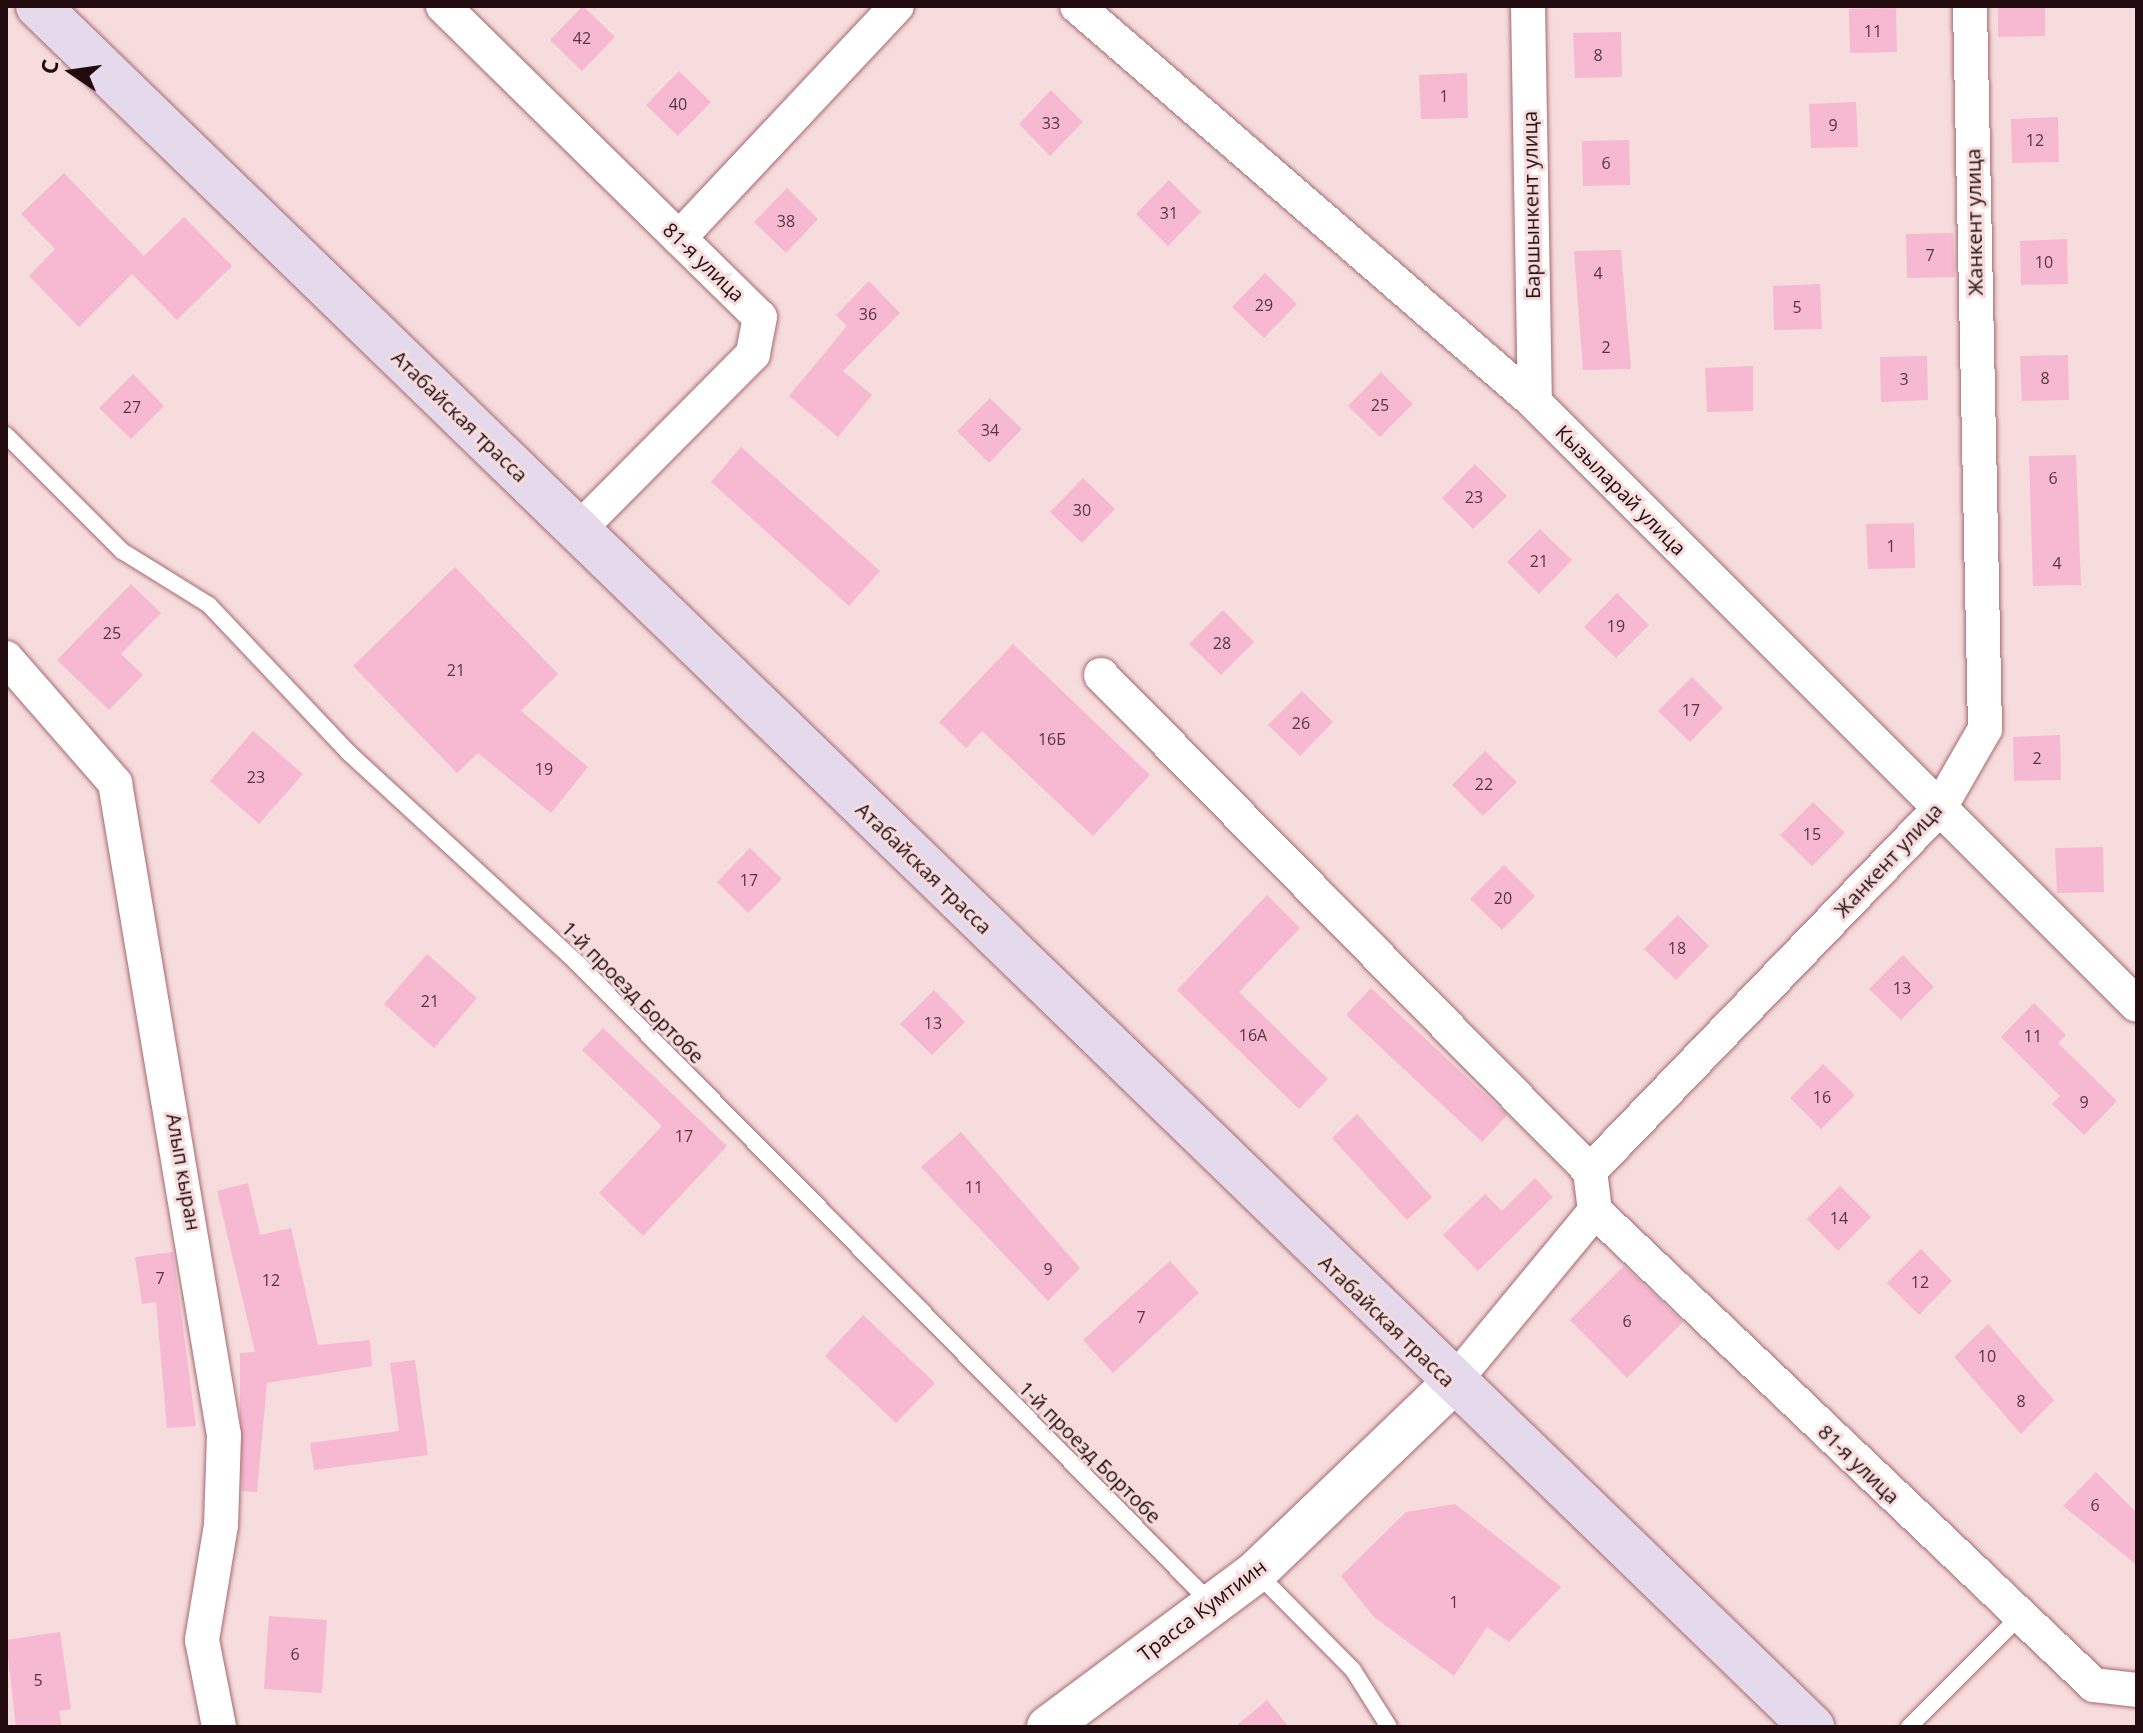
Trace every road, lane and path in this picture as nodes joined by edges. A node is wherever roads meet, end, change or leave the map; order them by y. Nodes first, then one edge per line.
1 (38, 6) edge
2 (443, 6) edge
3 (897, 6) edge
4 (1528, 6) edge
5 (1970, 6) edge
6 (1088, 11) edge
7 (679, 238) junction
8 (1535, 403) junction
9 (6, 435) edge
10 (578, 530) junction
11 (6, 658) edge
12 (1101, 675) dead end
13 (1939, 809) junction
14 (2137, 1005) edge
15 (1590, 1171) junction
16 (1595, 1211) junction
17 (1452, 1384) junction
18 (1256, 1572) junction
19 (1211, 1603) junction
20 (2019, 1617) junction
21 (2137, 1690) edge
22 (219, 1727) edge
23 (1048, 1727) edge
24 (1389, 1727) edge
25 (1812, 1727) edge
26 (1909, 1727) edge

1 - 10 main road, Атабайская трасса
2 - 7 street, 81-я улица
3 - 7 street
4 - 8 street, Баршынкент улица
5 - 13 street, Жанкент улица
6 - 8 street, Кызыларай улица
7 - 10 street, 81-я улица
8 - 13 street, Кызыларай улица
9 - 19 lane, 1-й проезд Бортобе
10 - 17 main road, Атабайская трасса
11 - 22 street, Алып кыран
12 - 15 street
13 - 14 street, Кызыларай улица
13 - 15 street, Жанкент улица
15 - 16 street
16 - 17 street
16 - 20 street, 81-я улица
17 - 18 street, Трасса Кумтиин
17 - 25 main road, Атабайская трасса
18 - 19 street, Трасса Кумтиин
18 - 24 lane
19 - 23 street, Трасса Кумтиин
20 - 21 street, 81-я улица
20 - 26 lane

